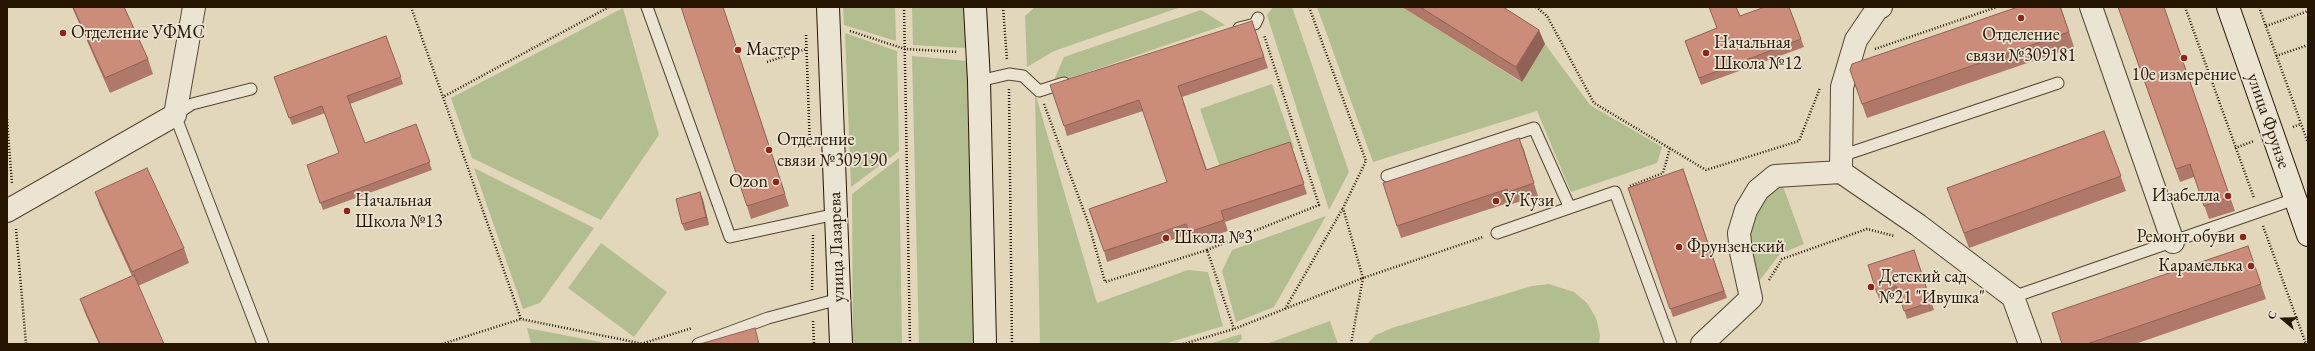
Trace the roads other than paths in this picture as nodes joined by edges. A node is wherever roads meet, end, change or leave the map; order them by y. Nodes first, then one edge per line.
1 (194, 7) edge
2 (647, 7) edge
3 (975, 7) edge
4 (1881, 7) edge
5 (2091, 7) edge
6 (2228, 7) edge
7 (828, 15) edge
8 (1258, 18) road end
9 (1225, 33) edge
10 (1076, 79) edge
11 (979, 81) junction
12 (2058, 82) dead end
13 (251, 89) dead end
14 (175, 115) junction
15 (1841, 164) junction
16 (1387, 176) dead end
17 (2295, 199) junction
18 (1569, 206) junction
19 (7, 211) edge
20 (836, 214) junction
21 (1497, 233) road end
22 (2308, 235) edge
23 (2173, 242) junction
24 (2013, 297) junction
25 (839, 299) junction
26 (263, 344) edge
27 (698, 344) edge
28 (841, 344) edge
29 (985, 344) edge
30 (1671, 344) edge
31 (1702, 344) edge
32 (2030, 344) edge

1 - 14 street
2 - 20 lane
3 - 11 street
4 - 15 street
5 - 23 street
6 - 17 street, улица Фрунзе
7 - 20 street, улица Лазарева
8 - 9 lane
10 - 11 lane
11 - 29 street
12 - 15 lane
13 - 14 lane
14 - 19 street
14 - 26 lane
15 - 24 street
15 - 31 street
16 - 18 lane
17 - 22 street, улица Фрунзе
17 - 23 lane
18 - 21 lane
18 - 30 lane
20 - 25 street, улица Лазарева
23 - 24 lane
24 - 32 street
25 - 27 lane
25 - 28 street, улица Лазарева

